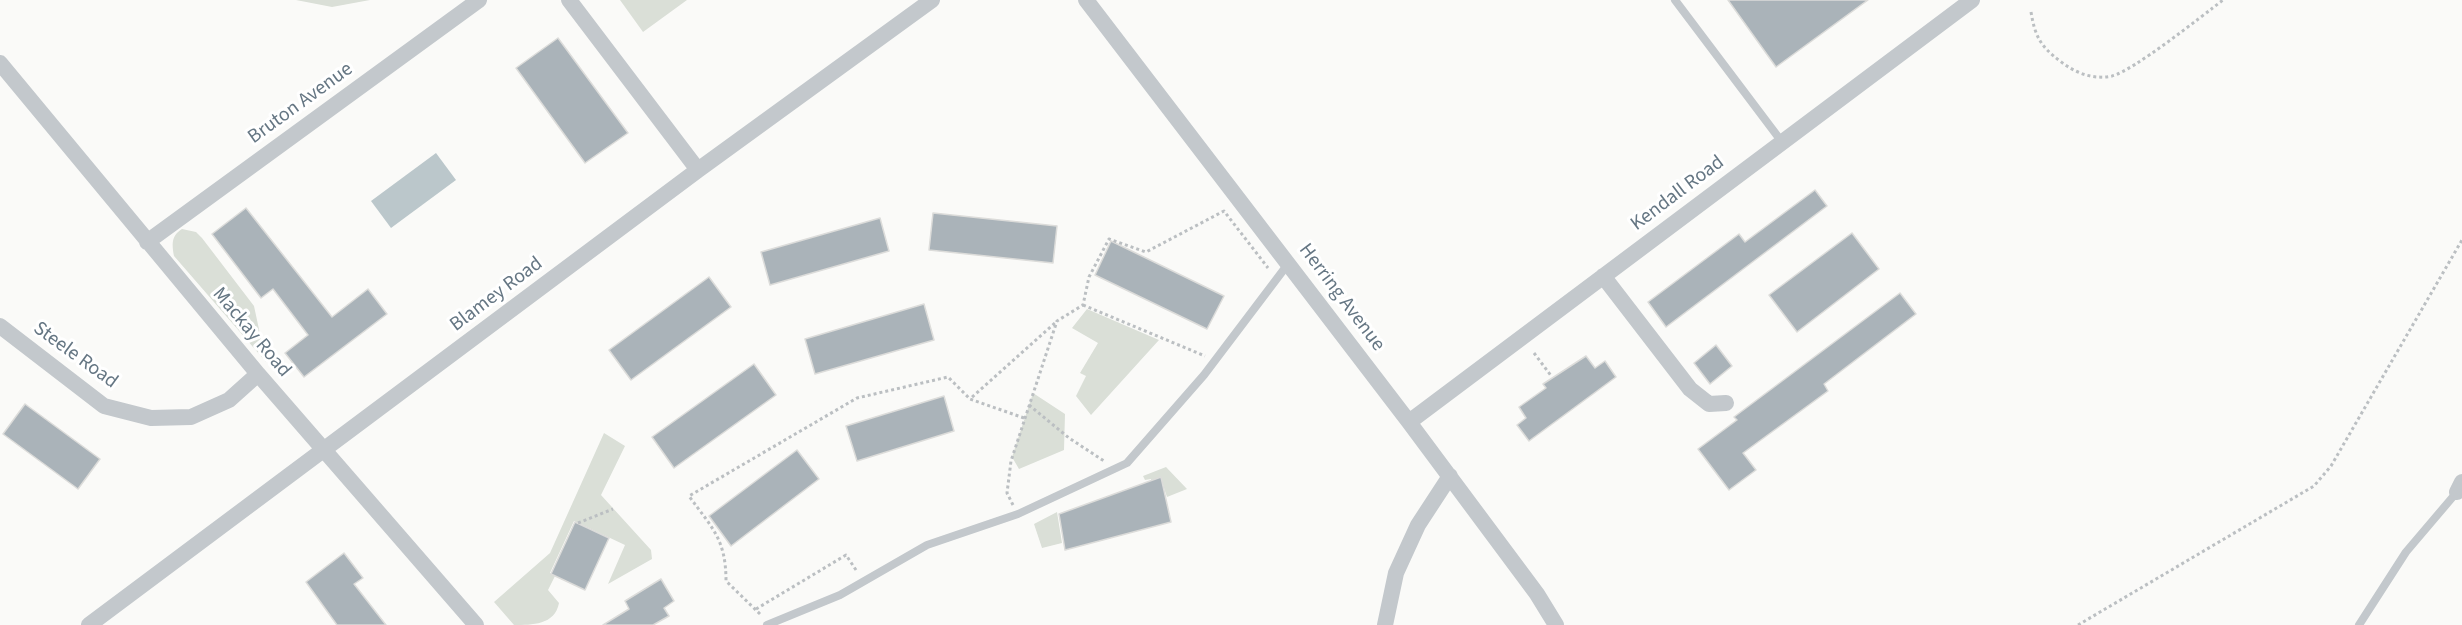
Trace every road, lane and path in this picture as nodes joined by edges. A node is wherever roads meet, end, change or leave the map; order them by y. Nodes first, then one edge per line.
1 (479, 0) edge
2 (569, 0) edge
3 (932, 0) edge
4 (1086, 0) edge
5 (1675, 0) edge
6 (1972, 0) edge
7 (2223, 0) edge
8 (2031, 12) dead end
9 (0, 63) edge
10 (1782, 142) junction
11 (698, 170) junction
12 (2462, 240) edge
13 (147, 242) junction
14 (1288, 264) junction
15 (1603, 276) junction
16 (1276, 279) junction
17 (1083, 305) junction
18 (1057, 321) junction
19 (0, 326) edge
20 (1534, 353) dead end
21 (1215, 360) junction
22 (258, 374) junction
23 (1552, 377) dead end
24 (970, 399) junction
25 (1726, 403) dead end
26 (1029, 405) junction
27 (1024, 418) junction
28 (1409, 422) junction
29 (324, 452) junction
30 (1114, 469) junction
31 (1450, 476) junction
32 (2459, 487) edge
33 (614, 509) dead end
34 (1018, 514) junction
35 (578, 522) dead end
36 (864, 581) junction
37 (756, 609) junction
38 (470, 623) edge
39 (89, 625) edge
40 (767, 625) edge
41 (1385, 625) edge
42 (1556, 625) edge
43 (2078, 625) edge
44 (2359, 625) edge

1 - 13 street, Bruton Avenue
2 - 11 street
3 - 11 street, Blamey Road
4 - 14 street, Herring Avenue
5 - 10 lane
6 - 10 street, Kendall Road
7 - 8 path
9 - 13 street, Mackay Road
10 - 15 street, Kendall Road
11 - 29 street, Blamey Road
12 - 43 path
13 - 22 street, Mackay Road
14 - 16 lane
14 - 28 street, Herring Avenue
15 - 25 street
15 - 28 street, Kendall Road
16 - 17 path
16 - 21 lane
17 - 18 path
17 - 21 path
18 - 24 path
18 - 26 path
19 - 22 street, Steele Road
20 - 23 path
21 - 30 lane
22 - 29 street, Mackay Road
24 - 27 path
24 - 37 path
26 - 27 path
26 - 30 path
27 - 34 path
28 - 31 street, Herring Avenue
29 - 38 street, Mackay Road
29 - 39 street, Blamey Road
30 - 34 lane
31 - 41 street
31 - 42 street, Herring Avenue
32 - 44 lane
33 - 35 path
34 - 36 lane
36 - 37 path
36 - 40 lane
37 - 40 path

